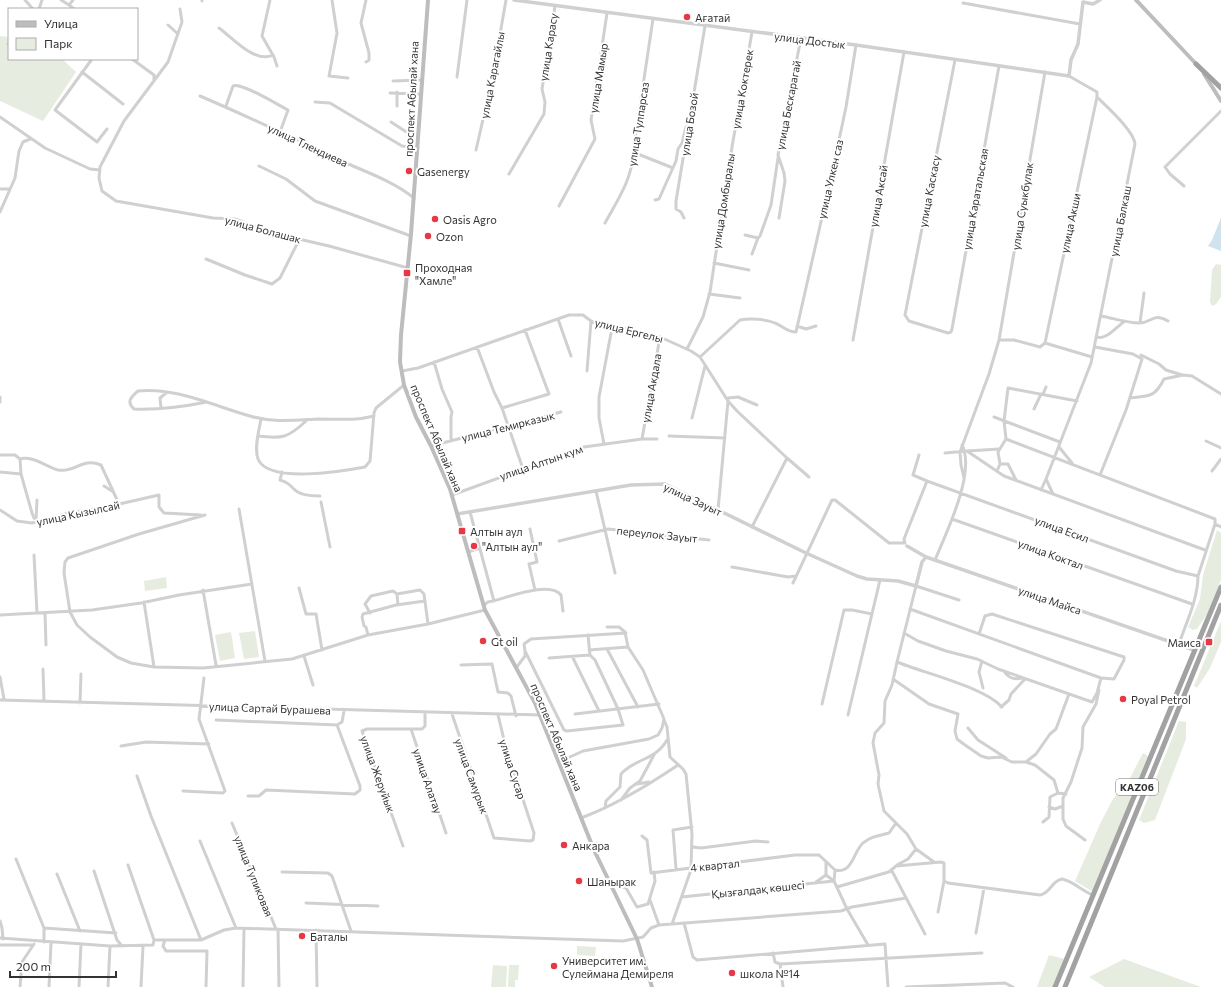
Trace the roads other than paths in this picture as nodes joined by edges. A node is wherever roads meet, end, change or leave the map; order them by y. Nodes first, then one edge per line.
1 (25, 0) edge
2 (61, 0) edge
3 (73, 0) edge
4 (270, 0) edge
5 (332, 0) edge
6 (366, 0) edge
7 (428, 0) edge
8 (467, 0) edge
9 (506, 0) edge
10 (514, 0) edge
11 (1100, 0) edge
12 (1136, 0) edge
13 (1083, 1) edge
14 (963, 3) dead end
15 (69, 5) junction
16 (555, 6) junction
17 (32, 8) edge
18 (73, 8) edge
19 (180, 8) dead end
20 (607, 13) junction
21 (653, 19) junction
22 (1080, 24) junction
23 (168, 25) dead end
24 (705, 26) junction
25 (219, 28) dead end
26 (752, 32) junction
27 (178, 34) junction
28 (800, 38) junction
29 (856, 45) junction
30 (904, 52) junction
31 (273, 55) junction
32 (91, 60) edge
33 (133, 60) edge
34 (955, 60) junction
35 (366, 62) dead end
36 (1196, 64) junction
37 (277, 66) dead end
38 (998, 66) junction
39 (82, 72) junction
40 (1045, 72) junction
41 (1069, 76) junction
42 (458, 77) dead end
43 (348, 78) dead end
44 (421, 80) junction
45 (154, 81) junction
46 (393, 81) dead end
47 (392, 88) dead end
48 (1221, 88) edge
49 (397, 92) junction
50 (421, 94) junction
51 (200, 96) dead end
52 (1097, 97) junction
53 (1221, 101) edge
54 (315, 102) dead end
55 (122, 104) dead end
56 (226, 106) junction
57 (397, 106) dead end
58 (1221, 112) edge
59 (0, 118) edge
60 (391, 122) dead end
61 (688, 126) junction
62 (107, 129) dead end
63 (280, 132) junction
64 (30, 139) junction
65 (410, 147) junction
66 (732, 147) joint
67 (418, 148) junction
68 (476, 150) dead end
69 (633, 152) junction
70 (778, 158) junction
71 (260, 166) dead end
72 (672, 168) junction
73 (100, 170) junction
74 (509, 174) dead end
75 (1184, 186) dead end
76 (0, 189) edge
77 (9, 189) junction
78 (414, 198) junction
79 (655, 200) dead end
80 (559, 206) dead end
81 (0, 212) edge
82 (684, 218) dead end
83 (779, 218) dead end
84 (605, 223) dead end
85 (745, 235) dead end
86 (411, 236) junction
87 (758, 238) junction
88 (299, 240) junction
89 (752, 254) dead end
90 (206, 259) dead end
91 (714, 263) junction
92 (408, 268) junction
93 (749, 270) dead end
94 (1144, 293) dead end
95 (709, 294) junction
96 (740, 298) dead end
97 (1101, 316) junction
98 (558, 319) junction
99 (591, 321) junction
100 (1125, 321) junction
101 (1168, 321) dead end
102 (1140, 323) junction
103 (797, 326) junction
104 (816, 326) dead end
105 (612, 328) junction
106 (525, 330) junction
107 (951, 332) joint
108 (660, 337) junction
109 (1097, 337) junction
110 (853, 340) dead end
111 (999, 340) junction
112 (1045, 343) junction
113 (1095, 346) junction
114 (477, 347) junction
115 (687, 349) junction
116 (1137, 355) junction
117 (571, 356) dead end
118 (700, 357) junction
119 (1092, 357) junction
120 (1144, 357) junction
121 (434, 362) junction
122 (1142, 362) junction
123 (705, 366) junction
124 (1166, 370) junction
125 (402, 371) junction
126 (588, 371) dead end
127 (1183, 375) junction
128 (1164, 379) junction
129 (404, 385) junction
130 (1046, 387) dead end
131 (166, 393) junction
132 (1042, 394) junction
133 (1221, 394) edge
134 (0, 397) edge
135 (1130, 398) junction
136 (728, 400) junction
137 (1077, 401) junction
138 (0, 402) edge
139 (207, 402) junction
140 (757, 405) dead end
141 (161, 408) junction
142 (502, 408) junction
143 (1034, 409) dead end
144 (561, 412) dead end
145 (374, 416) junction
146 (994, 417) dead end
147 (692, 418) dead end
148 (261, 419) junction
149 (306, 421) junction
150 (1004, 421) junction
151 (507, 426) junction
152 (258, 436) junction
153 (668, 436) dead end
154 (724, 438) junction
155 (642, 439) junction
156 (657, 439) dead end
157 (1006, 439) junction
158 (451, 441) junction
159 (1206, 441) dead end
160 (1060, 442) junction
161 (604, 444) junction
162 (962, 445) junction
163 (431, 446) junction
164 (1059, 447) junction
165 (1221, 448) edge
166 (1000, 449) junction
167 (966, 451) junction
168 (960, 452) junction
169 (945, 453) dead end
170 (0, 455) edge
171 (918, 455) dead end
172 (1055, 457) junction
173 (786, 458) junction
174 (20, 459) junction
175 (1221, 459) edge
176 (1000, 464) junction
177 (1074, 465) junction
178 (523, 469) junction
179 (997, 471) junction
180 (1212, 471) dead end
181 (0, 472) edge
182 (282, 472) junction
183 (21, 474) junction
184 (1100, 475) junction
185 (809, 477) dead end
186 (964, 478) junction
187 (1046, 479) junction
188 (1016, 480) junction
189 (928, 481) junction
190 (104, 486) dead end
191 (1041, 490) junction
192 (596, 491) junction
193 (114, 492) junction
194 (962, 493) junction
195 (1053, 494) junction
196 (452, 495) junction
197 (320, 496) dead end
198 (37, 500) dead end
199 (321, 502) dead end
200 (119, 504) junction
201 (0, 510) edge
202 (239, 510) dead end
203 (718, 510) junction
204 (470, 512) junction
205 (457, 514) junction
206 (952, 519) junction
207 (36, 520) junction
208 (41, 521) junction
209 (1215, 524) junction
210 (752, 527) junction
211 (1221, 527) edge
212 (530, 529) dead end
213 (606, 530) junction
214 (709, 540) dead end
215 (559, 541) dead end
216 (906, 544) junction
217 (330, 547) dead end
218 (480, 548) junction
219 (1205, 550) junction
220 (468, 552) junction
221 (806, 553) junction
222 (34, 555) dead end
223 (926, 557) junction
224 (935, 560) junction
225 (732, 567) dead end
226 (615, 573) dead end
227 (796, 576) junction
228 (1198, 576) junction
229 (880, 580) junction
230 (793, 583) dead end
231 (252, 584) junction
232 (916, 586) junction
233 (1221, 587) edge
234 (299, 588) dead end
235 (203, 590) junction
236 (535, 590) junction
237 (397, 594) junction
238 (959, 600) dead end
239 (425, 601) junction
240 (494, 601) junction
241 (144, 602) junction
242 (398, 604) junction
243 (1192, 604) junction
244 (1221, 604) edge
245 (484, 608) junction
246 (910, 609) junction
247 (563, 611) dead end
248 (70, 612) junction
249 (370, 612) junction
250 (37, 613) junction
251 (45, 613) junction
252 (872, 614) junction
253 (0, 616) edge
254 (428, 624) junction
255 (607, 627) dead end
256 (626, 633) junction
257 (904, 633) junction
258 (588, 634) junction
259 (979, 634) junction
260 (368, 635) junction
261 (1179, 644) junction
262 (46, 645) dead end
263 (628, 647) junction
264 (607, 649) junction
265 (322, 650) junction
266 (589, 650) junction
267 (1194, 650) junction
268 (525, 651) junction
269 (590, 654) junction
270 (304, 656) junction
271 (572, 656) junction
272 (548, 658) dead end
273 (265, 661) junction
274 (982, 661) junction
275 (897, 662) junction
276 (216, 665) junction
277 (461, 665) dead end
278 (154, 667) junction
279 (516, 668) junction
280 (43, 669) dead end
281 (81, 674) dead end
282 (0, 677) edge
283 (204, 678) dead end
284 (1024, 678) junction
285 (1101, 678) junction
286 (893, 680) junction
287 (313, 685) dead end
288 (1099, 685) junction
289 (982, 688) dead end
290 (1069, 694) junction
291 (4, 699) junction
292 (0, 700) edge
293 (44, 701) junction
294 (80, 703) junction
295 (659, 704) junction
296 (822, 704) dead end
297 (200, 705) junction
298 (638, 707) junction
299 (618, 709) junction
300 (344, 711) junction
301 (599, 712) junction
302 (425, 713) junction
303 (452, 714) junction
304 (576, 714) dead end
305 (498, 715) junction
306 (540, 715) junction
307 (848, 715) dead end
308 (516, 716) junction
309 (664, 718) junction
310 (216, 720) dead end
311 (337, 725) junction
312 (968, 728) dead end
313 (411, 729) junction
314 (668, 738) junction
315 (209, 744) junction
316 (121, 746) dead end
317 (654, 755) junction
318 (1007, 759) junction
319 (559, 762) junction
320 (1026, 762) junction
321 (678, 765) junction
322 (137, 776) dead end
323 (651, 782) junction
324 (637, 784) junction
325 (183, 791) dead end
326 (1058, 793) junction
327 (1066, 794) junction
328 (248, 796) dead end
329 (621, 800) junction
330 (1049, 806) junction
331 (1063, 806) junction
332 (605, 808) junction
333 (581, 818) junction
334 (1043, 822) dead end
335 (232, 823) dead end
336 (896, 823) junction
337 (692, 827) junction
338 (446, 833) dead end
339 (642, 836) dead end
340 (494, 837) joint
341 (1085, 840) dead end
342 (200, 841) dead end
343 (768, 842) dead end
344 (403, 846) dead end
345 (693, 847) junction
346 (916, 849) junction
347 (16, 860) dead end
348 (935, 862) junction
349 (826, 863) junction
350 (128, 865) dead end
351 (896, 866) junction
352 (692, 868) junction
353 (676, 869) junction
354 (835, 870) junction
355 (94, 871) dead end
356 (890, 871) junction
357 (282, 872) dead end
358 (654, 872) junction
359 (57, 874) dead end
360 (826, 875) junction
361 (834, 881) junction
362 (944, 881) junction
363 (610, 882) junction
364 (816, 882) junction
365 (837, 887) junction
366 (984, 888) junction
367 (1093, 895) junction
368 (682, 897) junction
369 (906, 898) junction
370 (650, 900) junction
371 (306, 903) dead end
372 (342, 904) junction
373 (648, 904) junction
374 (378, 906) dead end
375 (652, 906) junction
376 (847, 909) junction
377 (938, 912) dead end
378 (0, 921) edge
379 (684, 923) junction
380 (672, 924) junction
381 (658, 925) junction
382 (44, 928) junction
383 (236, 928) junction
384 (244, 928) junction
385 (277, 929) junction
386 (316, 930) junction
387 (80, 931) junction
388 (351, 931) junction
389 (116, 933) junction
390 (976, 933) dead end
391 (925, 934) dead end
392 (1, 939) edge
393 (637, 939) junction
394 (154, 940) junction
395 (165, 940) junction
396 (201, 940) junction
397 (44, 942) junction
398 (35, 943) junction
399 (51, 943) junction
400 (81, 944) junction
401 (0, 945) edge
402 (868, 945) junction
403 (110, 946) junction
404 (122, 946) junction
405 (143, 946) junction
406 (773, 953) junction
407 (982, 953) dead end
408 (886, 957) junction
409 (780, 964) junction
410 (20, 987) edge
411 (49, 987) edge
412 (79, 987) edge
413 (108, 987) edge
414 (141, 987) edge
415 (206, 987) edge
416 (243, 987) edge
417 (279, 987) edge
418 (317, 987) edge
419 (652, 987) edge
420 (783, 987) edge
421 (888, 987) edge
422 (906, 987) edge
423 (1013, 987) edge
424 (1055, 987) edge
425 (1065, 987) edge

1 - 17 street
2 - 15 street
3 - 15 street
4 - 31 street
5 - 43 street
6 - 35 street
7 - 44 main road, проспект Абылай хана
8 - 42 street
9 - 68 street, улица Карагайлы
10 - 16 street, улица Достык
11 - 13 street
12 - 36 main road
13 - 22 street
14 - 22 street
15 - 18 street
16 - 20 street, улица Достык
16 - 74 street, улица Карасу
19 - 27 street
20 - 21 street, улица Достык
20 - 80 street, улица Мамыр
21 - 24 street, улица Достык
21 - 69 street, улица Тулпарсаз
22 - 41 street
23 - 27 street
24 - 26 street, улица Достык
24 - 61 street, улица Бозой
25 - 31 street
26 - 28 street, улица Достык
26 - 66 street, улица Коктерек
27 - 45 street
28 - 29 street, улица Достык
28 - 70 street, улица Бескарагай
29 - 30 street, улица Достык
29 - 103 street, улица Улкен саз
30 - 34 street, улица Достык
30 - 110 street, улица Аксай
31 - 37 street
32 - 39 street
33 - 45 street
34 - 38 street, улица Достык
34 - 107 street, улица Каскасу
36 - 48 highway
36 - 53 main road
38 - 40 street, улица Достык
38 - 107 street, улица Каратальская
39 - 55 street
39 - 62 street
40 - 41 street, улица Достык
40 - 111 street, улица Суыкбулак
41 - 52 street, улица Достык
44 - 46 street
44 - 50 main road, проспект Абылай хана
45 - 73 street
47 - 49 street
49 - 50 street
49 - 57 street
50 - 67 main road, проспект Абылай хана
51 - 56 street, улица Тлендиева
52 - 97 street, улица Балкаш
52 - 112 street, улица Акши
54 - 65 street
56 - 63 street, улица Тлендиева
56 - 63 street
58 - 75 street
59 - 64 street
60 - 65 street
61 - 72 street
61 - 82 street, улица Бозой
63 - 78 street, улица Тлендиева
64 - 73 street
64 - 77 street
65 - 67 street
66 - 91 street, улица Домбыралы
67 - 78 main road, проспект Абылай хана
69 - 72 street
69 - 84 street, улица Тулпарсаз
70 - 83 street, улица Бескарагай
70 - 87 street
71 - 86 street
72 - 79 street
73 - 88 street, улица Болашак
76 - 77 street
77 - 81 street
78 - 86 main road, проспект Абылай хана
85 - 87 street
86 - 92 main road, проспект Абылай хана
87 - 89 street
88 - 90 street
88 - 92 street, улица Болашак
91 - 93 street
91 - 95 street, улица Домбыралы
92 - 125 main road, проспект Абылай хана
94 - 102 street
95 - 96 street
95 - 115 street, улица Домбыралы
97 - 100 street
97 - 109 street, улица Балкаш
98 - 99 street, улица Ергелы
98 - 106 street, улица Ергелы
98 - 117 street
99 - 105 street, улица Ергелы
99 - 126 street
100 - 102 street
100 - 109 street
101 - 102 street
103 - 104 street
103 - 118 street
105 - 108 street, улица Ергелы
105 - 161 street
106 - 114 street, улица Ергелы
106 - 142 street
108 - 115 street, улица Ергелы
108 - 155 street, улица Акдала
109 - 113 street, улица Балкаш
111 - 112 street
111 - 162 street, улица Суыкбулак
112 - 119 street
113 - 116 street
113 - 119 street, улица Балкаш
114 - 121 street, улица Ергелы
114 - 142 street
115 - 118 street, улица Ергелы
116 - 120 street
116 - 122 street
118 - 123 street, улица Ергелы
119 - 137 street, улица Балкаш
120 - 122 street
120 - 124 street
121 - 125 street, улица Ергелы
121 - 158 street
122 - 135 street
123 - 136 street, улица Ергелы
123 - 147 street
124 - 127 street
124 - 128 street
125 - 129 main road, проспект Абылай хана
127 - 128 street
127 - 133 street
128 - 135 street
129 - 145 street
129 - 163 main road, проспект Абылай хана
130 - 132 street
131 - 139 street
131 - 141 street
131 - 141 street
132 - 137 street
132 - 143 street
132 - 150 street
134 - 138 street
135 - 184 street
136 - 140 street
136 - 154 street
136 - 173 street, улица Ергелы
137 - 160 street, улица Балкаш
139 - 141 street
139 - 148 street
142 - 151 street
144 - 151 street, улица Темирказык
145 - 149 street
145 - 182 street
146 - 150 street
148 - 149 street
148 - 152 street
149 - 152 street
150 - 157 street
150 - 160 street
151 - 158 street, улица Темирказык
151 - 178 street
152 - 182 street
153 - 154 street
154 - 203 street
155 - 156 street, улица Алтын кум
155 - 161 street, улица Алтын кум
157 - 166 street
157 - 172 street
158 - 163 street, улица Темирказык
159 - 165 street
160 - 164 street, улица Балкаш
161 - 178 street, улица Алтын кум
162 - 167 street
162 - 168 street, улица Суыкбулак
163 - 196 main road, проспект Абылай хана
164 - 172 street, улица Балкаш
164 - 177 street
166 - 167 street
166 - 176 street
167 - 168 street
167 - 179 street
167 - 186 street
168 - 169 street
168 - 186 street
170 - 174 street
171 - 189 street, улица Есил
172 - 177 street
172 - 187 street, улица Балкаш
173 - 185 street, улица Ергелы
173 - 210 street
174 - 183 street
174 - 193 street
175 - 180 street
176 - 179 street
176 - 188 street
177 - 184 street
178 - 196 street, улица Алтын кум
179 - 188 street
181 - 183 street
182 - 197 street
183 - 207 street
184 - 209 street
186 - 194 street
187 - 191 street, улица Балкаш
187 - 195 street
188 - 191 street
189 - 194 street, улица Есил
189 - 216 street
190 - 193 street
191 - 195 street
192 - 203 street, улица Зауыт
192 - 204 street, улица Зауыт
192 - 213 street
193 - 200 street
194 - 206 street
194 - 228 street, улица Есил
195 - 219 street
196 - 205 main road, проспект Абылай хана
198 - 207 street
199 - 217 street
200 - 208 street, улица Кызылсай
200 - 248 street, улица Кызылсай
201 - 208 street, улица Кызылсай
202 - 231 street
203 - 210 street, улица Зауыт
204 - 205 street, улица Зауыт
204 - 218 street
205 - 220 main road, проспект Абылай хана
206 - 224 street
206 - 243 street, улица Коктал
207 - 208 street
209 - 211 street
209 - 219 street
210 - 221 street, улица Зауыт
212 - 236 street
213 - 214 street, переулок Зауыт
213 - 215 street, переулок Зауыт
213 - 226 street
216 - 221 street
216 - 223 street, улица Майса
218 - 220 street
218 - 240 street
219 - 228 street
220 - 245 main road, проспект Абылай хана
221 - 227 street
221 - 229 street, улица Зауыт
222 - 250 street
223 - 224 street, улица Майса
223 - 232 street
224 - 261 street, улица Майса
225 - 227 street
227 - 230 street
228 - 243 street
229 - 232 street, улица Зауыт
229 - 252 street
231 - 235 street
231 - 273 street
232 - 238 street
232 - 246 street
233 - 267 highway, KАZ06
234 - 265 street
235 - 241 street
235 - 276 street
236 - 240 street
236 - 247 street
237 - 239 street
237 - 242 street
237 - 249 street
239 - 242 street
239 - 254 street
240 - 245 street
241 - 248 street
241 - 278 street
242 - 249 street
243 - 261 street
244 - 425 highway, KАZ06
245 - 254 street
245 - 279 main road, проспект Абылай хана
246 - 257 street
246 - 259 street
248 - 251 street
248 - 278 street
249 - 260 street
250 - 251 street
250 - 253 street
251 - 262 street
252 - 296 street
252 - 307 street
254 - 260 street
255 - 256 street
256 - 258 street
256 - 263 street
257 - 274 street
257 - 275 street
258 - 266 street
258 - 268 street
259 - 285 street
259 - 285 street
260 - 265 street
261 - 267 street, улица Майса
263 - 264 street
263 - 295 street
264 - 266 street
264 - 298 street
265 - 270 street
266 - 269 street
267 - 367 highway, KАZ06
268 - 279 street
268 - 299 street
269 - 271 street
269 - 299 street
270 - 273 street
270 - 287 street
271 - 272 street
271 - 301 street
273 - 276 street
274 - 284 street
274 - 289 street
275 - 284 street
275 - 286 street
276 - 278 street
277 - 308 street
279 - 306 main road, проспект Абылай хана
280 - 293 street
281 - 294 street
282 - 291 street
283 - 297 street
284 - 290 street
285 - 288 street
286 - 318 street
286 - 336 street
288 - 290 street
288 - 327 street
290 - 320 street
291 - 292 street, улица Сартай Бурашева
291 - 293 street, улица Сартай Бурашева
293 - 294 street, улица Сартай Бурашева
294 - 297 street, улица Сартай Бурашева
295 - 298 street
295 - 309 street
297 - 300 street, улица Сартай Бурашева
297 - 315 street
298 - 299 street
299 - 301 street
300 - 302 street, улица Сартай Бурашева
300 - 311 street
301 - 304 street
302 - 303 street, улица Сартай Бурашева
302 - 313 street
303 - 305 street, улица Сартай Бурашева
303 - 340 street, улица Самурык
305 - 308 street, улица Сартай Бурашева
305 - 340 street, улица Сусар
306 - 308 street, улица Сартай Бурашева
306 - 319 main road, проспект Абылай хана
309 - 314 street
309 - 319 street
310 - 311 street
311 - 328 street
312 - 318 street
313 - 338 street, улица Алатау
313 - 344 street, улица Жеруйык
314 - 317 street
314 - 321 street
315 - 316 street
315 - 325 street
317 - 324 street
317 - 332 street
318 - 320 street
319 - 333 main road, проспект Абылай хана
320 - 326 street
321 - 323 street
321 - 337 street
322 - 396 street
323 - 324 street
323 - 329 street
324 - 329 street
326 - 327 street
326 - 330 street
327 - 331 street
329 - 332 street
330 - 331 street
330 - 334 street
331 - 341 street
332 - 333 street
333 - 363 main road, проспект Абылай хана
335 - 385 street, улица Тупиковая
336 - 346 street
336 - 354 street
337 - 345 street
337 - 353 street
339 - 358 street
342 - 383 street
343 - 345 street
345 - 352 street
346 - 348 street
346 - 351 street
347 - 382 street
348 - 351 street
348 - 362 street
349 - 352 street, 4 квартал
349 - 354 street
349 - 360 street
350 - 394 street
351 - 356 street
352 - 353 street, 4 квартал
352 - 368 street
353 - 358 street, 4 квартал
354 - 361 street
355 - 389 street
356 - 365 street
356 - 369 street
357 - 372 street
358 - 370 street
359 - 387 street
360 - 361 street
360 - 364 street
361 - 364 street, Қызғалдақ көшесі
361 - 365 street
362 - 366 street
362 - 377 street
363 - 373 street
363 - 393 main road, проспект Абылай хана
364 - 368 street, Қызғалдақ көшесі
365 - 376 street
366 - 367 street
366 - 390 street
367 - 424 highway, KАZ06
368 - 380 street
369 - 376 street
369 - 391 street
370 - 373 street
370 - 375 street
371 - 372 street
372 - 374 street
372 - 388 street
373 - 375 street
375 - 381 street
376 - 379 street
376 - 402 street
378 - 392 street
379 - 380 street
379 - 406 street
380 - 381 street
381 - 393 street
382 - 387 street
382 - 397 street
383 - 384 street
383 - 396 street
384 - 385 street
384 - 416 street
385 - 386 street
385 - 417 street
386 - 388 street
386 - 418 street
387 - 389 street
388 - 393 street
389 - 404 street
392 - 398 street
393 - 419 main road, проспект Абылай хана
394 - 395 street
394 - 405 street
395 - 396 street
395 - 415 street
397 - 398 street
397 - 399 street
398 - 401 street
398 - 410 street
399 - 400 street
399 - 411 street
400 - 403 street
400 - 412 street
402 - 406 street
402 - 408 street
403 - 404 street
403 - 413 street
404 - 405 street
405 - 414 street
406 - 409 street
407 - 408 street
408 - 409 street
408 - 421 street
409 - 420 street
422 - 423 street

